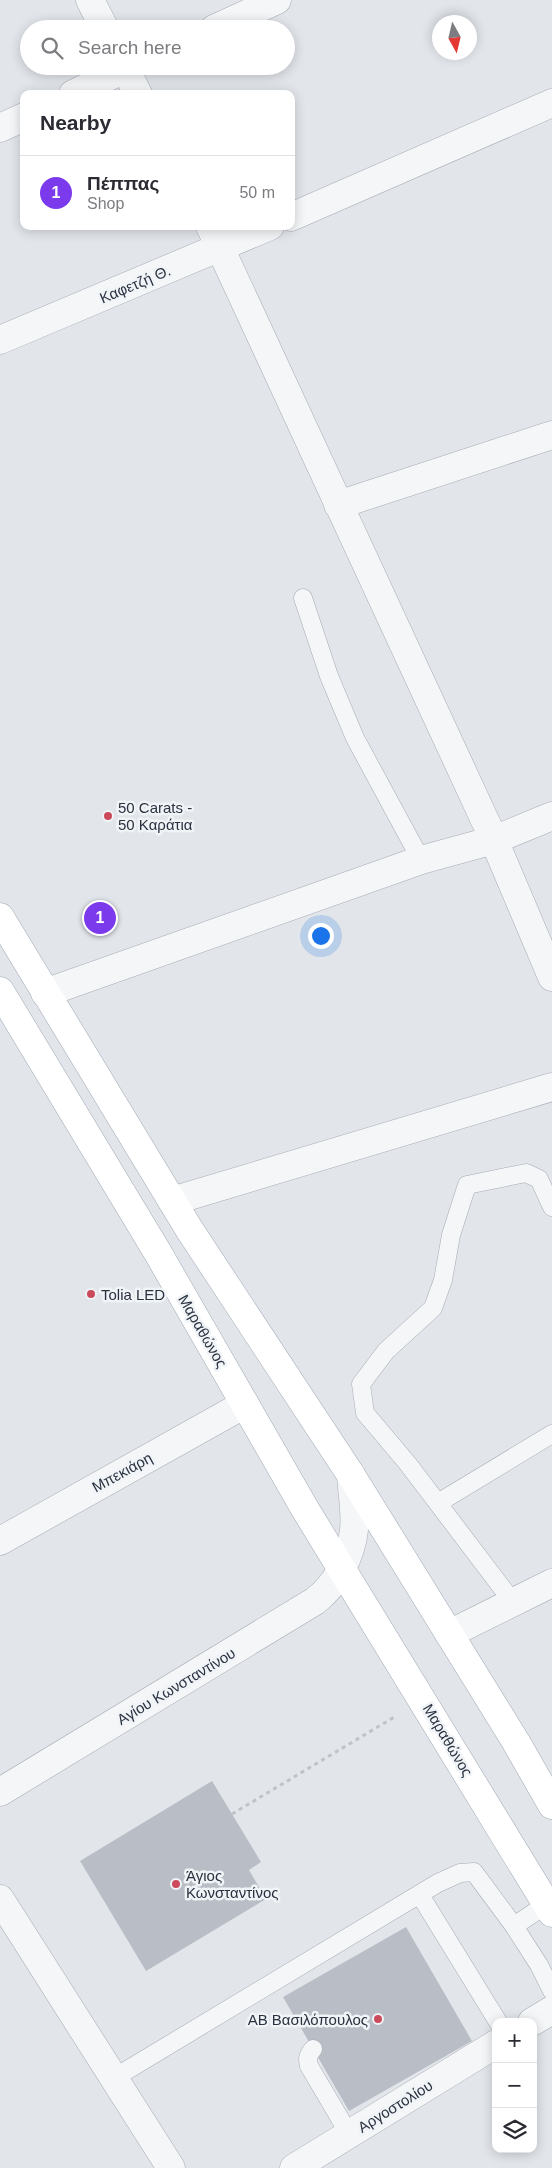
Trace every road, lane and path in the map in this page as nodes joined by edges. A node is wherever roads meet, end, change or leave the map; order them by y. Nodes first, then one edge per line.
1 (90, 0) edge
2 (277, 0) edge
3 (100, 20) edge
4 (234, 20) edge
5 (111, 75) edge
6 (130, 75) edge
7 (81, 90) edge
8 (136, 90) edge
9 (552, 103) edge
10 (20, 119) edge
11 (0, 128) edge
12 (295, 215) edge
13 (250, 230) edge
14 (215, 237) edge
15 (0, 340) edge
16 (552, 435) edge
17 (338, 505) junction
18 (303, 598) dead end
19 (552, 816) edge
20 (494, 840) junction
21 (421, 860) junction
22 (0, 917) edge
23 (552, 977) edge
24 (0, 991) edge
25 (45, 993) junction
26 (552, 1087) edge
27 (172, 1201) junction
28 (552, 1207) edge
29 (245, 1404) junction
30 (552, 1434) edge
31 (351, 1475) junction
32 (438, 1503) junction
33 (0, 1541) edge
34 (342, 1569) junction
35 (552, 1583) edge
36 (512, 1601) junction
37 (449, 1634) junction
38 (423, 1700) junction
39 (0, 1792) edge
40 (552, 1805) edge
41 (232, 1814) dead end
42 (420, 1895) junction
43 (0, 1899) edge
44 (549, 1908) edge
45 (514, 1926) junction
46 (552, 1991) edge
47 (552, 2010) edge
48 (496, 2018) edge
49 (537, 2019) edge
50 (492, 2046) edge
51 (313, 2050) dead end
52 (114, 2078) junction
53 (349, 2134) junction
54 (171, 2168) edge
55 (294, 2168) edge

1 - 3 street
2 - 4 street
5 - 7 street
6 - 8 street
9 - 12 street
10 - 11 street
13 - 14 street, Καφετζή Θ.
14 - 15 street, Καφετζή Θ.
14 - 17 street
16 - 17 street
17 - 20 street
18 - 21 lane
19 - 20 street
20 - 21 street
20 - 23 street
21 - 25 street
22 - 25 main road
24 - 29 main road, Μαραθώνος
25 - 27 main road
26 - 27 street
27 - 31 main road
28 - 32 lane
29 - 33 street, Μπεκιάρη
29 - 34 main road, Μαραθώνος
30 - 32 lane
31 - 34 street
31 - 37 main road
32 - 36 lane
34 - 38 main road, Μαραθώνος
34 - 39 street, Αγίου Κωνσταντίνου
35 - 36 street
36 - 37 street
37 - 40 main road
38 - 41 path
38 - 44 main road, Μαραθώνος
42 - 45 lane
42 - 48 lane
42 - 52 lane
43 - 52 street
44 - 45 lane
45 - 46 lane
47 - 49 street
50 - 53 street, Αργοστολίου
51 - 53 lane
52 - 54 street
53 - 55 street, Αργοστολίου

